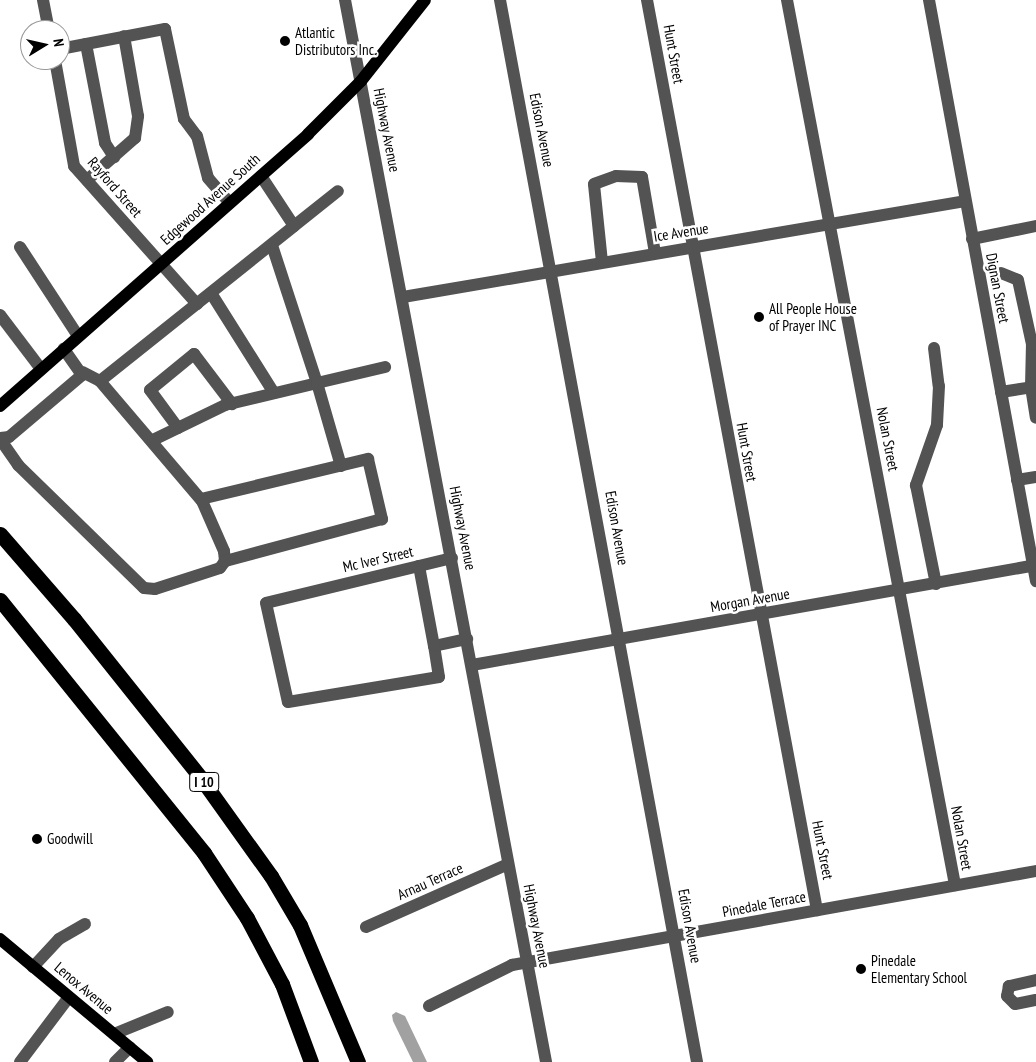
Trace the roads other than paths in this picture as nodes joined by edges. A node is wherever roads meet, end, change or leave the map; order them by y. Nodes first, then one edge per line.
1 (43, 0) edge
2 (345, 0) edge
3 (425, 0) edge
4 (500, 0) edge
5 (647, 0) edge
6 (787, 0) edge
7 (929, 0) edge
8 (47, 20) edge
9 (124, 36) junction
10 (86, 44) junction
11 (70, 46) edge
12 (57, 70) edge
13 (361, 81) junction
14 (114, 156) junction
15 (261, 176) junction
16 (87, 180) junction
17 (338, 191) dead end
18 (965, 201) junction
19 (230, 203) junction
20 (829, 224) junction
21 (294, 226) junction
22 (1036, 226) edge
23 (972, 238) junction
24 (272, 245) junction
25 (20, 247) dead end
26 (693, 247) junction
27 (655, 253) junction
28 (602, 262) junction
29 (161, 265) junction
30 (552, 270) junction
31 (1001, 274) dead end
32 (211, 293) junction
33 (403, 297) junction
34 (197, 304) junction
35 (0, 315) edge
36 (78, 336) junction
37 (1034, 343) edge
38 (934, 348) dead end
39 (64, 349) junction
40 (385, 367) dead end
41 (41, 369) junction
42 (82, 372) junction
43 (100, 381) junction
44 (317, 383) junction
45 (1031, 388) junction
46 (274, 392) junction
47 (1001, 392) junction
48 (232, 404) junction
49 (0, 406) edge
50 (1036, 418) edge
51 (178, 428) junction
52 (0, 438) edge
53 (153, 440) junction
54 (341, 466) junction
55 (1036, 477) edge
56 (1017, 480) junction
57 (201, 499) junction
58 (0, 534) edge
59 (452, 558) junction
60 (225, 561) junction
61 (419, 566) junction
62 (1035, 566) edge
63 (1036, 581) edge
64 (936, 584) junction
65 (901, 590) junction
66 (0, 600) edge
67 (760, 614) junction
68 (467, 639) junction
69 (621, 639) junction
70 (434, 646) junction
71 (472, 665) junction
72 (508, 864) junction
73 (1036, 872) edge
74 (955, 885) junction
75 (818, 910) junction
76 (85, 924) dead end
77 (366, 927) dead end
78 (675, 936) junction
79 (0, 939) edge
80 (527, 962) junction
81 (33, 967) junction
82 (1036, 980) edge
83 (69, 996) junction
84 (1036, 1000) edge
85 (429, 1006) dead end
86 (168, 1012) dead end
87 (114, 1034) junction
88 (130, 1047) junction
89 (20, 1062) edge
90 (116, 1062) edge
91 (147, 1062) edge
92 (311, 1062) edge
93 (358, 1062) edge
94 (546, 1062) edge
95 (697, 1062) edge

1 - 8 street
2 - 13 street, Highway Avenue
3 - 13 main road, Edgewood Avenue South
4 - 30 street, Edison Avenue
5 - 26 street, Hunt Street
6 - 20 street, Nolan Street
7 - 18 street, Dignan Street
9 - 10 street
9 - 14 street
9 - 19 street
10 - 11 street
10 - 14 street
12 - 16 street, Rayford Street
13 - 15 main road, Edgewood Avenue South
13 - 33 street, Highway Avenue
14 - 16 street
15 - 19 main road, Edgewood Avenue South
15 - 21 street
16 - 29 street, Rayford Street
17 - 21 street
18 - 20 street, Ice Avenue
18 - 23 street, Dignan Street
19 - 29 main road, Edgewood Avenue South
20 - 26 street, Ice Avenue
20 - 65 street, Nolan Street
21 - 24 street
22 - 23 street
23 - 47 street, Dignan Street
24 - 32 street
24 - 44 street
25 - 36 street
26 - 27 street, Ice Avenue
26 - 67 street, Hunt Street
27 - 28 street, Ice Avenue
27 - 28 street
28 - 30 street, Ice Avenue
29 - 34 street, Rayford Street
29 - 36 main road, Edgewood Avenue South
30 - 33 street, Ice Avenue
30 - 69 street, Edison Avenue
31 - 37 street
32 - 34 street
32 - 46 street
33 - 59 street, Highway Avenue
34 - 43 street
35 - 41 street
36 - 39 main road, Edgewood Avenue South
37 - 45 street
38 - 64 street
39 - 41 main road, Edgewood Avenue South
39 - 42 street
40 - 44 street
41 - 49 main road, Edgewood Avenue South
42 - 43 street
42 - 52 street
43 - 53 street
44 - 46 street
44 - 54 street
45 - 47 street
45 - 50 street
46 - 48 street
47 - 56 street, Dignan Street
48 - 51 street
48 - 51 street
51 - 53 street
52 - 60 street
53 - 57 street
54 - 57 street
54 - 60 street
55 - 56 street
56 - 62 street, Dignan Street
57 - 60 street
58 - 93 highway, I 10
59 - 61 street, Mc Iver Street
59 - 68 street, Highway Avenue
61 - 70 street
61 - 70 street, Mc Iver Street
62 - 63 street, Dignan Street
62 - 64 street, Morgan Avenue
64 - 65 street, Morgan Avenue
65 - 67 street, Morgan Avenue
65 - 74 street, Nolan Street
66 - 92 highway
67 - 69 street, Morgan Avenue
67 - 75 street, Hunt Street
68 - 70 street
68 - 71 street, Highway Avenue
69 - 71 street, Morgan Avenue
69 - 78 street, Edison Avenue
71 - 72 street, Highway Avenue
72 - 77 street, Arnau Terrace
72 - 80 street, Highway Avenue
73 - 74 street, Pinedale Terrace
74 - 75 street, Pinedale Terrace
75 - 78 street, Pinedale Terrace
76 - 81 street
78 - 80 street, Pinedale Terrace
78 - 95 street, Edison Avenue
79 - 81 main road, Lenox Avenue
80 - 85 street, Pinedale Terrace
80 - 94 street, Highway Avenue
81 - 83 main road, Lenox Avenue
82 - 84 street
83 - 87 main road, Lenox Avenue
83 - 89 street
86 - 87 street
87 - 88 main road, Lenox Avenue
88 - 90 street
88 - 91 main road, Lenox Avenue

